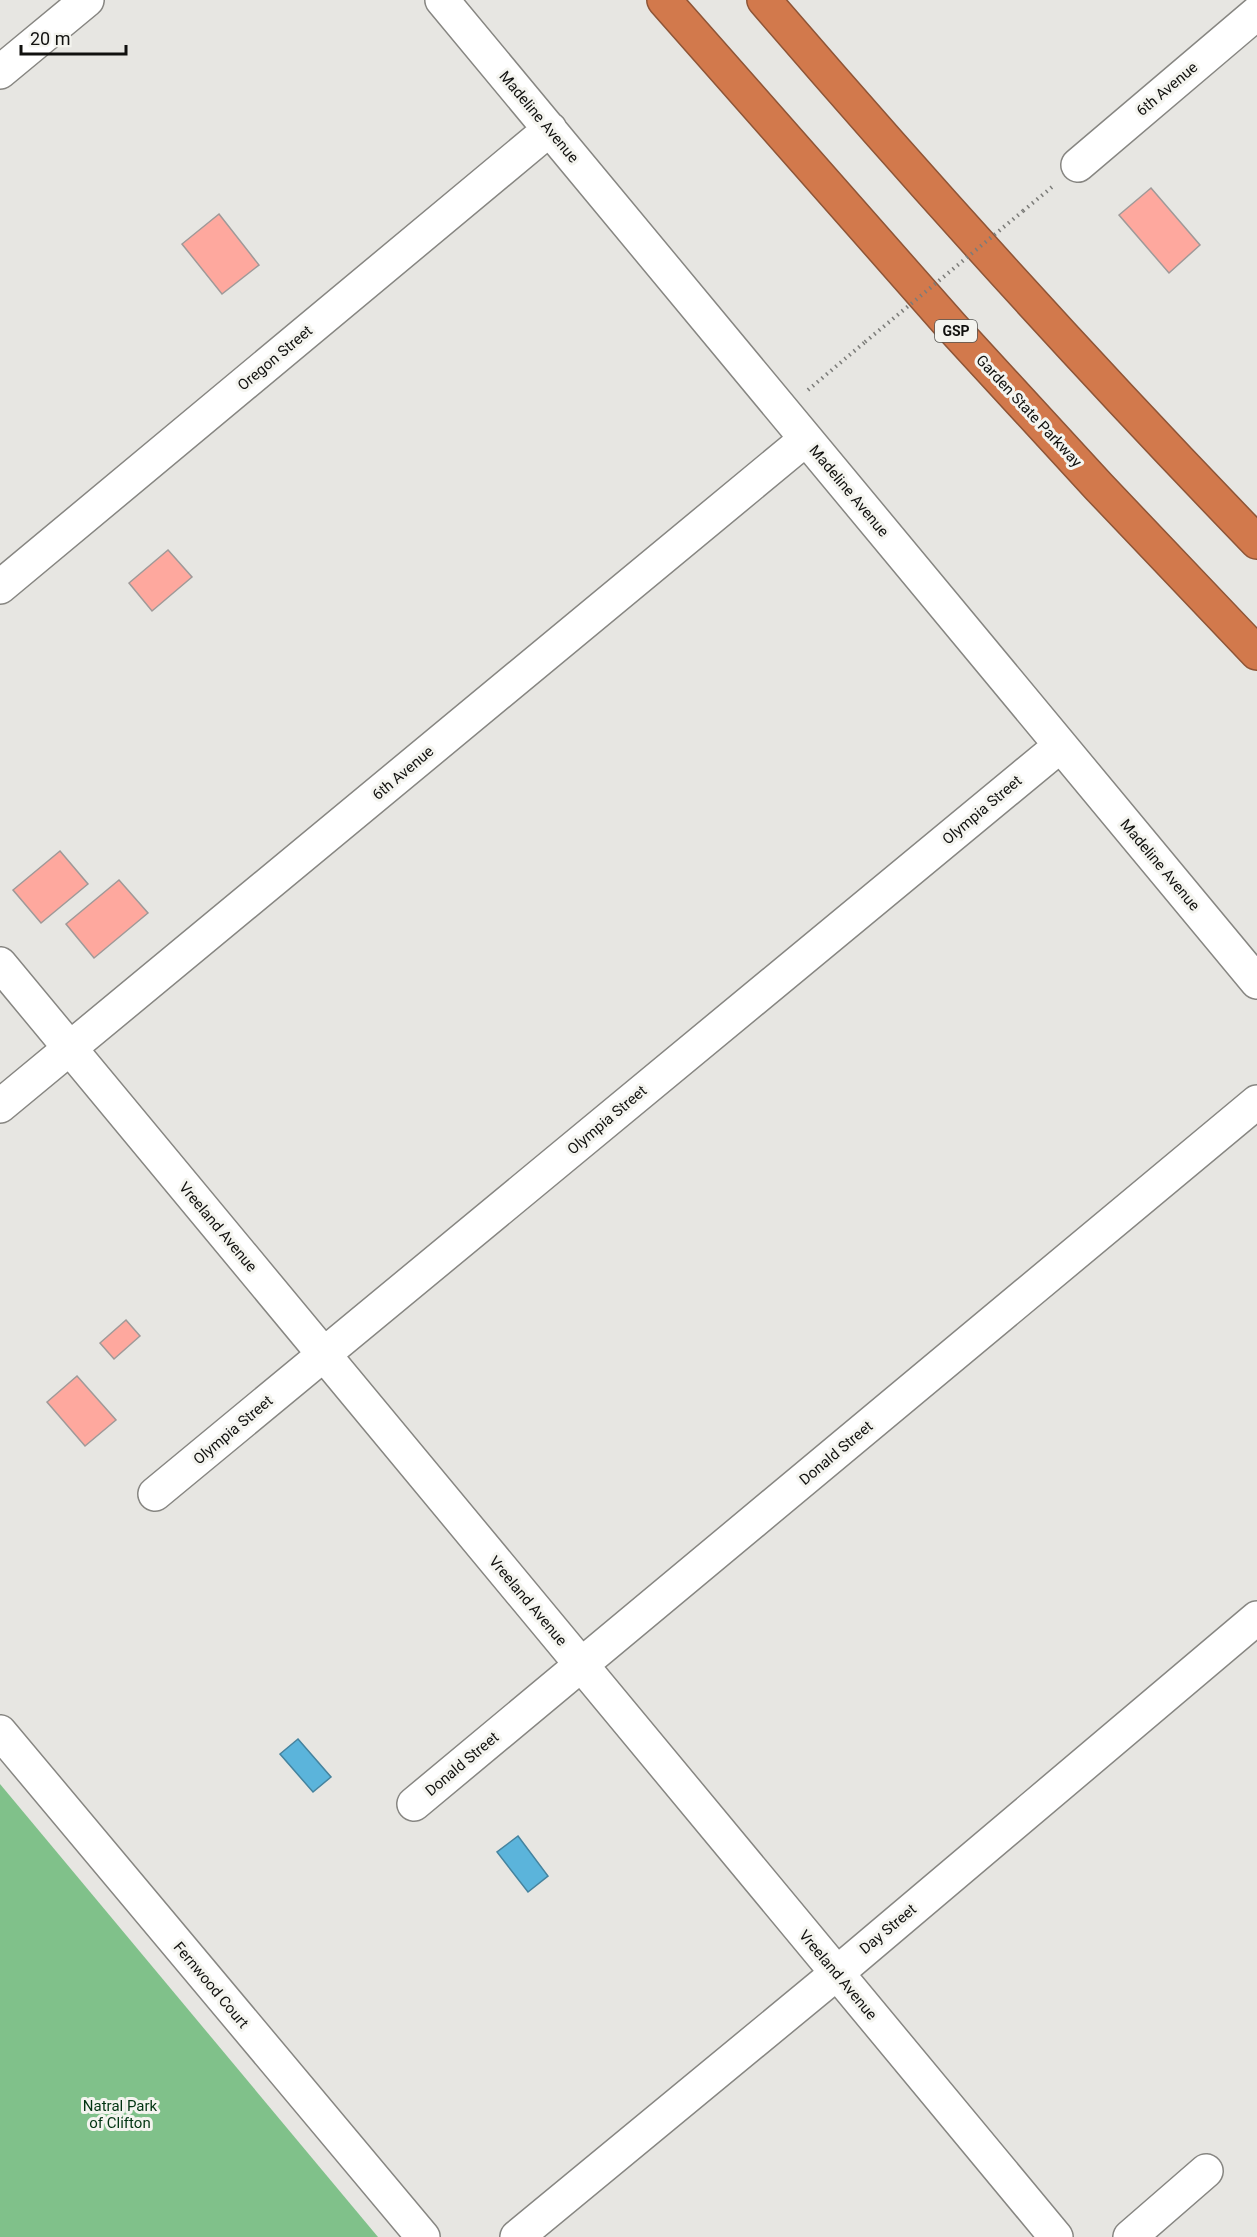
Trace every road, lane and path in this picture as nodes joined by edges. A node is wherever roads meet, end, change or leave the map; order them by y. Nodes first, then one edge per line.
1 (87, 0) edge
2 (442, 0) edge
3 (664, 0) edge
4 (764, 0) edge
5 (1257, 14) edge
6 (0, 72) edge
7 (550, 129) junction
8 (1078, 165) dead end
9 (1023, 211) dead end
10 (783, 411) junction
11 (806, 439) junction
12 (1257, 542) edge
13 (0, 587) edge
14 (1257, 653) edge
15 (1060, 746) junction
16 (0, 964) edge
17 (1257, 982) edge
18 (70, 1048) junction
19 (1257, 1102) edge
20 (0, 1106) edge
21 (324, 1355) junction
22 (155, 1494) dead end
23 (1257, 1618) edge
24 (581, 1665) junction
25 (0, 1732) edge
26 (414, 1804) dead end
27 (837, 1973) junction
28 (1206, 2171) dead end
29 (423, 2237) edge
30 (517, 2237) edge
31 (1056, 2237) edge
32 (1130, 2237) edge

1 - 6 street
2 - 7 street, Madeline Avenue
3 - 14 highway, Garden State Parkway / GSP
4 - 12 highway
5 - 8 street, 6th Avenue
7 - 10 street, Madeline Avenue
7 - 13 street, Oregon Street
9 - 10 path, bridge
10 - 11 street, Madeline Avenue
11 - 15 street, Madeline Avenue
11 - 18 street, 6th Avenue
15 - 17 street, Madeline Avenue
15 - 21 street, Olympia Street
16 - 18 street, Vreeland Avenue
18 - 20 street, 6th Avenue
18 - 21 street, Vreeland Avenue
19 - 24 street, Donald Street
21 - 22 street, Olympia Street
21 - 24 street, Vreeland Avenue
23 - 27 street, Day Street
24 - 26 street, Donald Street
24 - 27 street, Vreeland Avenue
25 - 29 street, Fernwood Court
27 - 30 street, Day Street
27 - 31 street, Vreeland Avenue
28 - 32 street

